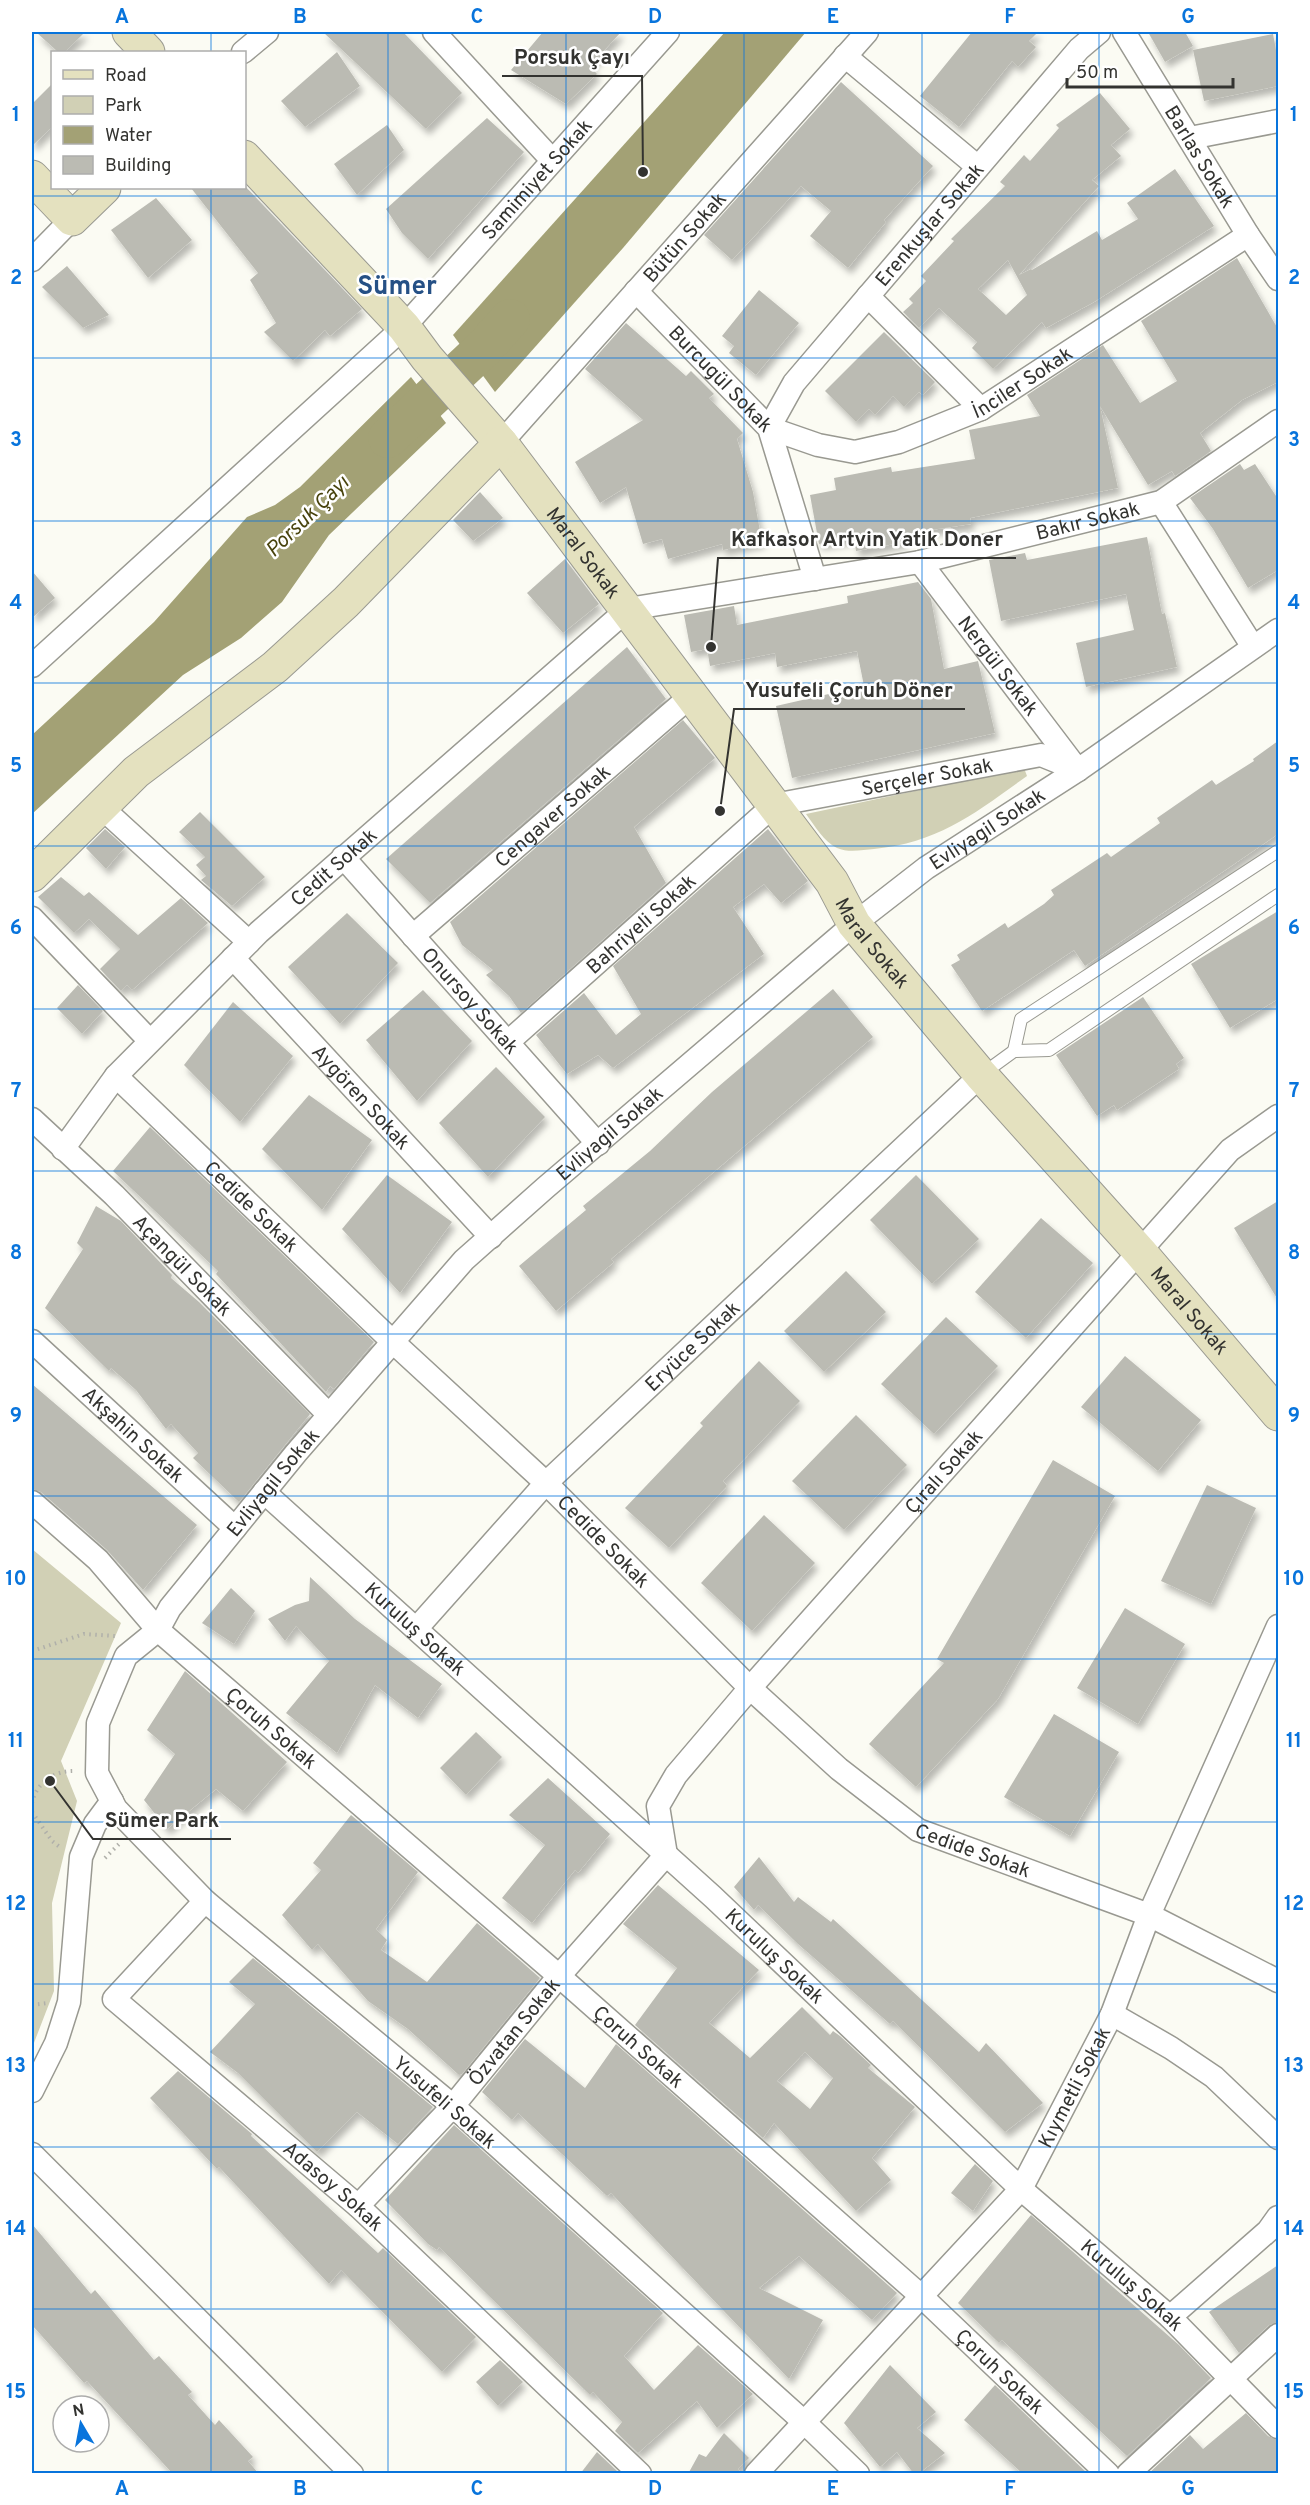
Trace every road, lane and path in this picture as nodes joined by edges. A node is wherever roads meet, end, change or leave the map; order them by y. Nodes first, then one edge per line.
1 (129, 32) edge
2 (267, 32) edge
3 (434, 32) edge
4 (668, 32) edge
5 (867, 32) edge
6 (1099, 32) edge
7 (1124, 32) edge
8 (147, 51) edge
9 (244, 51) edge
10 (845, 56) junction
11 (1278, 121) edge
12 (1190, 138) junction
13 (246, 159) edge
14 (552, 160) junction
15 (978, 167) junction
16 (32, 177) edge
17 (103, 189) edge
18 (72, 219) junction
19 (1248, 235) junction
20 (32, 260) edge
21 (1278, 279) edge
22 (636, 291) junction
23 (868, 296) junction
24 (404, 327) junction
25 (981, 409) junction
26 (1278, 421) edge
27 (770, 428) junction
28 (501, 443) junction
29 (1161, 502) junction
30 (920, 562) junction
31 (815, 579) junction
32 (628, 609) junction
33 (1278, 630) edge
34 (1253, 647) junction
35 (32, 666) edge
36 (692, 695) junction
37 (1078, 770) junction
38 (774, 805) junction
39 (101, 807) junction
40 (1278, 851) edge
41 (343, 857) junction
42 (32, 875) edge
43 (1278, 895) edge
44 (32, 918) edge
45 (854, 924) junction
46 (413, 936) junction
47 (249, 942) junction
48 (233, 958) junction
49 (149, 1040) junction
50 (508, 1042) junction
51 (1014, 1051) junction
52 (981, 1075) junction
53 (116, 1076) junction
54 (1278, 1116) edge
55 (32, 1119) edge
56 (598, 1144) junction
57 (63, 1149) junction
58 (490, 1237) junction
59 (1140, 1252) junction
60 (32, 1341) edge
61 (393, 1342) junction
62 (1278, 1414) edge
63 (329, 1415) junction
64 (546, 1483) junction
65 (264, 1492) junction
66 (32, 1502) edge
67 (235, 1528) junction
68 (1278, 1626) edge
69 (416, 1629) junction
70 (158, 1630) junction
71 (32, 1651) edge
72 (750, 1688) junction
73 (97, 1773) junction
74 (112, 1801) junction
75 (32, 1803) edge
76 (666, 1855) junction
77 (205, 1901) junction
78 (1149, 1915) junction
79 (559, 1976) junction
80 (1278, 1981) edge
81 (1112, 2014) junction
82 (32, 2091) edge
83 (453, 2106) junction
84 (1278, 2138) edge
85 (32, 2154) edge
86 (1021, 2189) junction
87 (358, 2206) junction
88 (1275, 2229) edge
89 (920, 2295) junction
90 (1170, 2317) junction
91 (1278, 2335) edge
92 (1229, 2379) junction
93 (804, 2422) junction
94 (1278, 2427) edge
95 (351, 2474) edge
96 (640, 2474) edge
97 (756, 2474) edge
98 (858, 2474) edge
99 (1108, 2474) edge
100 (1128, 2474) edge

1 - 8 street
2 - 9 street
3 - 14 street
4 - 14 street, Samimiyet Sokak
5 - 10 street, Bütün Sokak
6 - 15 street, Erenkuşlar Sokak
7 - 12 street, Barlas Sokak
10 - 15 street
10 - 22 street, Bütün Sokak
11 - 12 street
12 - 19 street, Barlas Sokak
13 - 24 street, Maral Sokak
14 - 24 street, Samimiyet Sokak
15 - 23 street, Erenkuşlar Sokak
16 - 18 street
17 - 18 street
18 - 20 street
19 - 21 street, Barlas Sokak
19 - 25 street, İnciler Sokak
22 - 27 street, Burcugül Sokak
22 - 28 street, Bütün Sokak
23 - 25 street
23 - 27 street, Erenkuşlar Sokak
24 - 28 street, Maral Sokak
24 - 35 street, Samimiyet Sokak
25 - 27 street, İnciler Sokak
26 - 29 street, Bakır Sokak
27 - 31 street, Burcugül Sokak
28 - 32 street, Maral Sokak
28 - 39 street
29 - 30 street, Bakır Sokak
29 - 34 street
30 - 31 street, Bakır Sokak
30 - 37 street, Nergül Sokak
31 - 32 street, Bakır Sokak
32 - 36 street, Maral Sokak
32 - 41 street, Cedit Sokak
33 - 34 street, Evliyagil Sokak
34 - 37 street, Evliyagil Sokak
36 - 38 street, Maral Sokak
36 - 46 street, Cengaver Sokak
37 - 38 street, Serçeler Sokak
37 - 45 street, Evliyagil Sokak
38 - 45 street, Maral Sokak
38 - 50 street, Bahriyeli Sokak
39 - 42 street
39 - 47 street
40 - 51 lane
41 - 46 street, Onursoy Sokak
41 - 47 street, Cedit Sokak
43 - 51 lane
44 - 49 street
45 - 52 street, Maral Sokak
45 - 56 street, Evliyagil Sokak
46 - 50 street, Onursoy Sokak
47 - 48 street, Cedit Sokak
48 - 49 street, Cedit Sokak
48 - 58 street, Aygören Sokak
49 - 53 street, Cedit Sokak
50 - 56 street, Onursoy Sokak
51 - 52 lane
52 - 59 street, Maral Sokak
52 - 64 street, Eryüce Sokak
53 - 57 street, Cedit Sokak
53 - 61 street, Cedide Sokak
54 - 59 street, Çıralı Sokak
55 - 57 street, Açangül Sokak
56 - 58 street, Evliyagil Sokak
57 - 63 street, Açangül Sokak
58 - 61 street, Evliyagil Sokak
59 - 62 street, Maral Sokak
59 - 72 street, Çıralı Sokak
60 - 67 street, Akşahin Sokak
61 - 63 street, Evliyagil Sokak
61 - 64 street, Cedide Sokak
63 - 65 street, Evliyagil Sokak
64 - 69 street, Eryüce Sokak
64 - 72 street, Cedide Sokak
65 - 67 street, Evliyagil Sokak
65 - 69 street, Kuruluş Sokak
66 - 70 street
67 - 70 street, Evliyagil Sokak
68 - 78 street, Kıymetli Sokak
69 - 76 street, Kuruluş Sokak
70 - 71 path
70 - 73 street, Evliyagil Sokak
70 - 79 street, Çoruh Sokak
72 - 76 street, Çıralı Sokak
72 - 78 street, Cedide Sokak
73 - 74 street, Yusufeli Sokak
73 - 75 path
74 - 77 street, Yusufeli Sokak
74 - 82 street
76 - 79 street, Özvatan Sokak
76 - 86 street, Kuruluş Sokak
77 - 83 street, Yusufeli Sokak
77 - 87 street, Adasoy Sokak
78 - 80 street, Cedide Sokak
78 - 81 street, Kıymetli Sokak
79 - 83 street, Özvatan Sokak
79 - 89 street, Çoruh Sokak
81 - 84 street
81 - 86 street, Kıymetli Sokak
83 - 87 street, Özvatan Sokak
83 - 93 street, Yusufeli Sokak
85 - 95 street
86 - 89 street, Kıymetli Sokak
86 - 90 street, Kuruluş Sokak
87 - 96 street, Adasoy Sokak
88 - 90 street
89 - 93 street, Kıymetli Sokak
89 - 99 street, Çoruh Sokak
90 - 92 street, Kuruluş Sokak
91 - 92 street
92 - 94 street, Kuruluş Sokak
92 - 100 street
93 - 97 street, Kıymetli Sokak
93 - 98 street, Yusufeli Sokak

